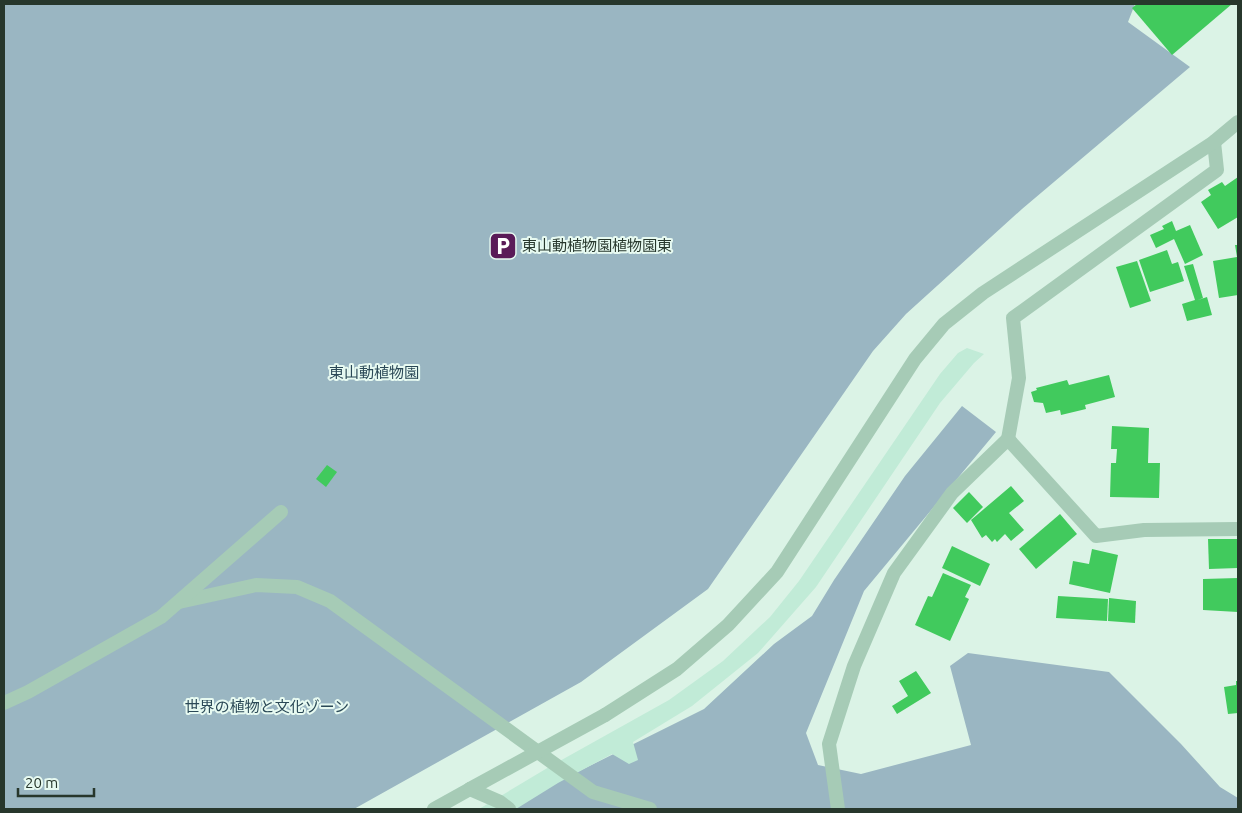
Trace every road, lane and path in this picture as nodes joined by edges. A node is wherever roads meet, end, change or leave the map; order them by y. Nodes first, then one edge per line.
1 (1238, 122) edge
2 (1214, 142) junction
3 (1008, 439) junction
4 (280, 512) dead end
5 (1238, 529) edge
6 (179, 602) junction
7 (4, 703) edge
8 (470, 789) junction
9 (434, 809) edge
10 (509, 809) edge
11 (650, 809) edge
12 (838, 809) edge

1 - 2 street
2 - 3 street
2 - 8 street, bridge
3 - 5 street
3 - 12 street
4 - 6 street
6 - 7 street
6 - 11 street
8 - 9 street
8 - 10 street

